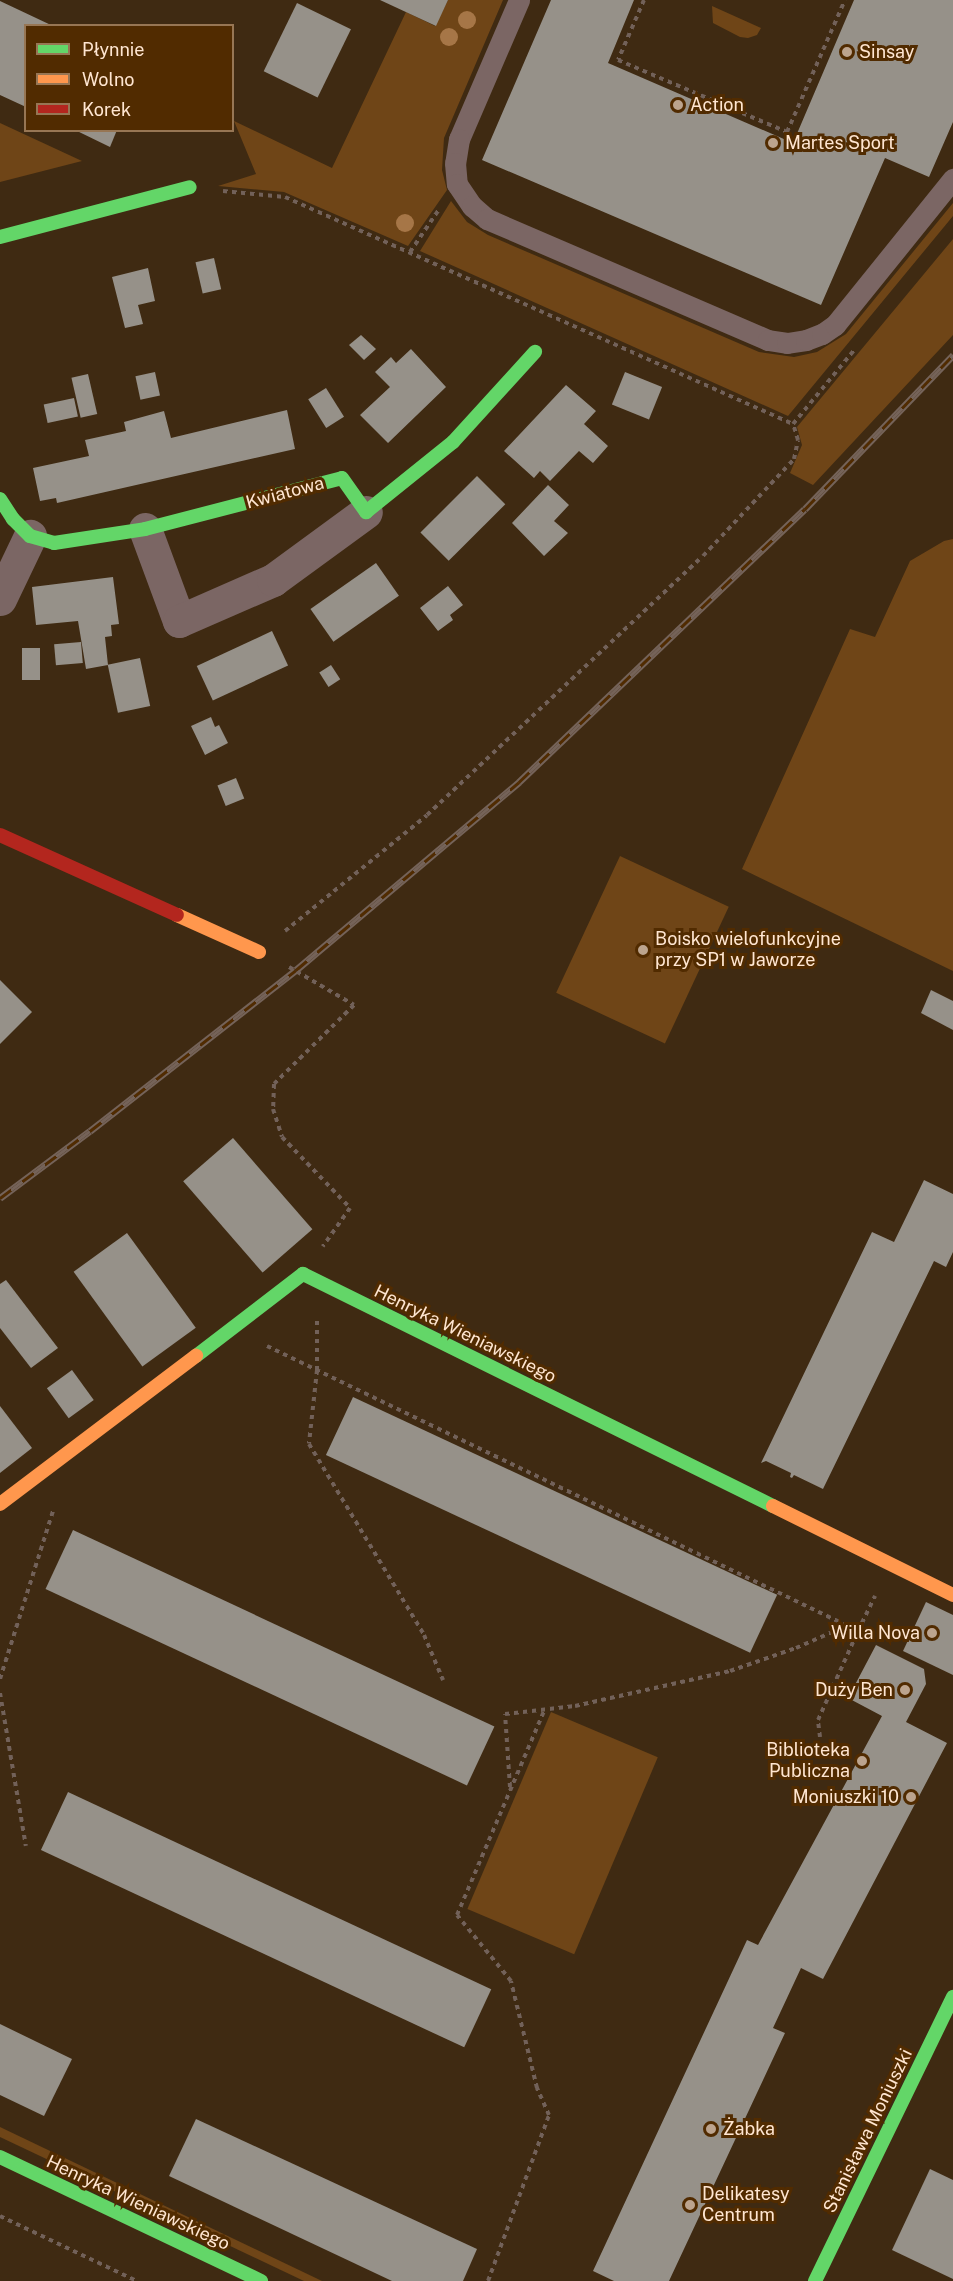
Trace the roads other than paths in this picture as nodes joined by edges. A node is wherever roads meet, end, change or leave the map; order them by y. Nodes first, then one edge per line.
1 (519, 0) edge
2 (953, 178) edge
3 (190, 187) dead end
4 (0, 237) edge
5 (536, 352) dead end
6 (0, 499) edge
7 (366, 512) junction
8 (145, 529) junction
9 (30, 536) junction
10 (0, 599) edge
11 (0, 835) edge
12 (258, 952) road end
13 (0, 1504) edge
14 (953, 1595) edge
15 (953, 1997) edge
16 (0, 2157) edge
17 (261, 2281) edge
18 (815, 2281) edge

1 - 2 lane
3 - 4 street
5 - 7 street
6 - 9 street
7 - 8 street, Kwiatowa
7 - 8 street
8 - 9 street, Kwiatowa
9 - 10 street
11 - 12 street
13 - 14 street, Henryka Wieniawskiego
15 - 18 street, Stanisława Moniuszki
16 - 17 street, Henryka Wieniawskiego

